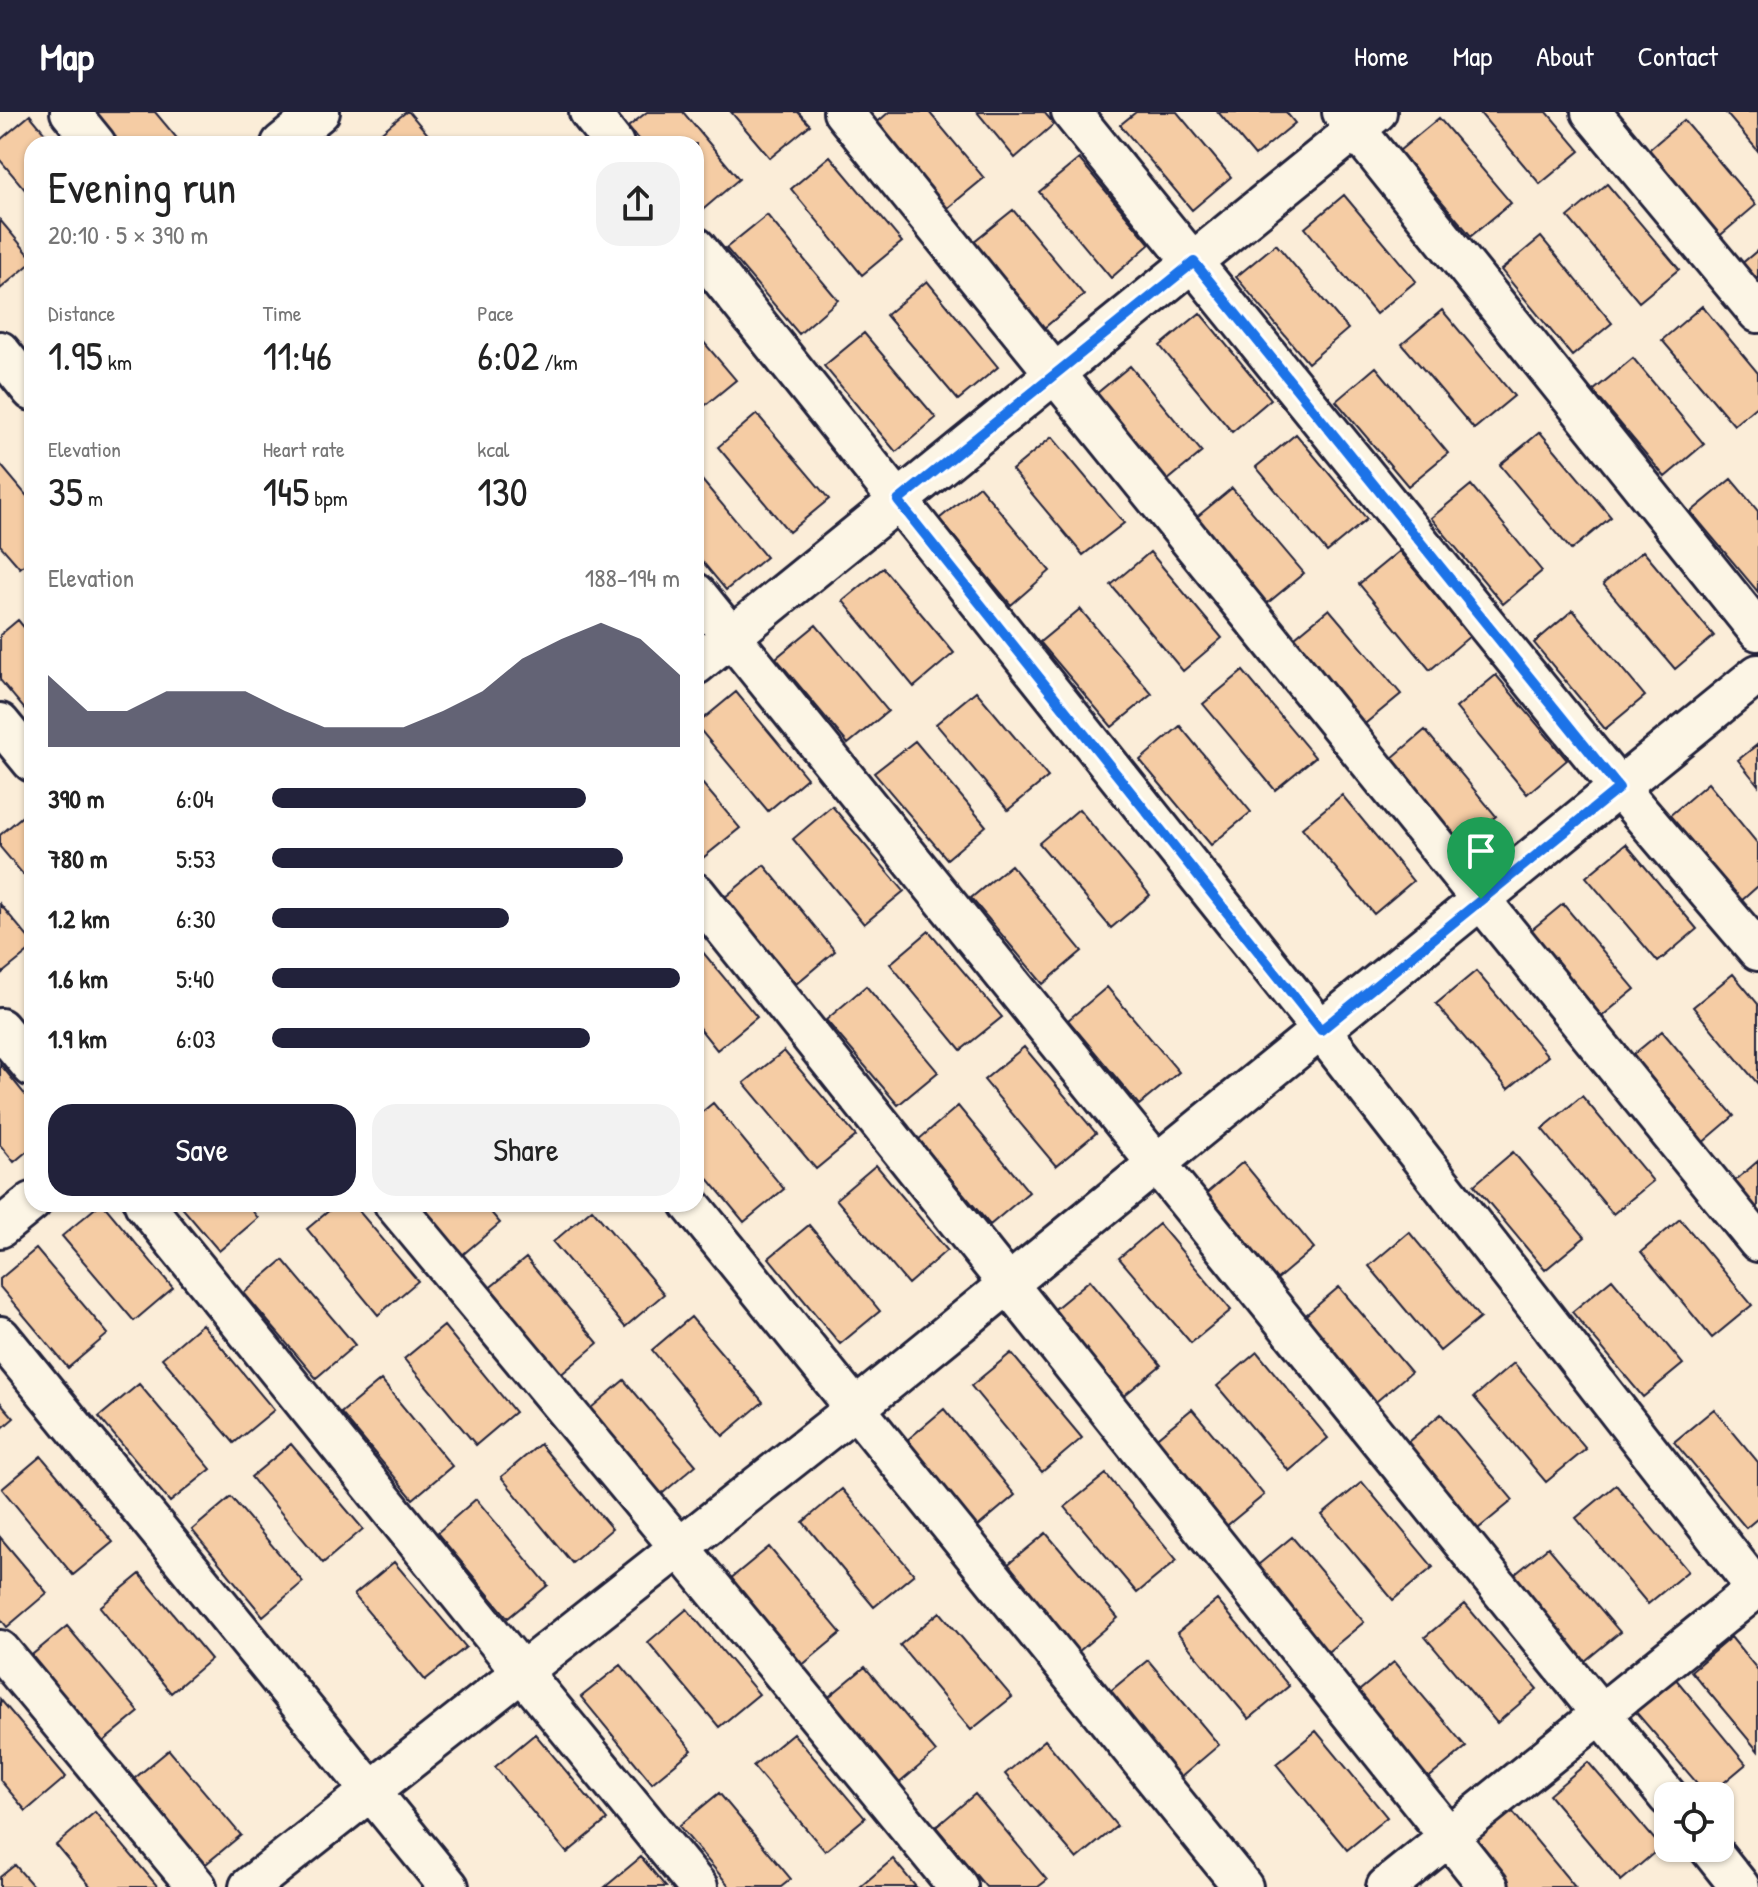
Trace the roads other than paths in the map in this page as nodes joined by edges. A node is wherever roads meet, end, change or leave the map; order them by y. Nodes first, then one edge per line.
1 (70, 112) edge
2 (589, 112) edge
3 (843, 112) edge
4 (1071, 112) edge
5 (1591, 112) edge
6 (1358, 118) edge
7 (318, 122) edge
8 (90, 136) edge
9 (294, 136) edge
10 (608, 136) edge
11 (704, 257) edge
12 (1194, 262) junction
13 (1758, 313) edge
14 (1055, 374) junction
15 (898, 501) junction
16 (704, 603) edge
17 (1758, 631) edge
18 (731, 637) junction
19 (704, 659) edge
20 (1758, 674) edge
21 (0, 723) edge
22 (24, 752) edge
23 (1619, 788) junction
24 (1481, 899) junction
25 (704, 903) edge
26 (1758, 951) edge
27 (0, 1028) edge
28 (1321, 1030) junction
29 (24, 1057) edge
30 (1156, 1163) junction
31 (24, 1208) edge
32 (150, 1212) edge
33 (401, 1212) edge
34 (697, 1212) edge
35 (0, 1228) edge
36 (1758, 1242) edge
37 (1008, 1284) junction
38 (0, 1336) edge
39 (856, 1408) junction
40 (680, 1548) junction
41 (1758, 1589) edge
42 (0, 1650) edge
43 (522, 1672) junction
44 (1601, 1714) junction
45 (1656, 1782) edge
46 (370, 1792) junction
47 (1448, 1837) junction
48 (1720, 1862) edge
49 (197, 1887) edge
50 (249, 1887) edge
51 (449, 1887) edge
52 (698, 1887) edge
53 (958, 1887) edge
54 (1243, 1887) edge
55 (1386, 1887) edge
56 (1489, 1887) edge
57 (1740, 1887) edge

1 - 8 street
2 - 10 street
3 - 14 street
4 - 12 street
5 - 13 street
6 - 12 street
6 - 17 street
7 - 9 street
11 - 15 street
12 - 14 street
12 - 23 street
14 - 15 street
14 - 24 street
15 - 18 street
15 - 28 street
16 - 18 street
18 - 19 street
18 - 30 street
20 - 23 street
21 - 22 street
23 - 24 street
23 - 26 street
24 - 28 street
24 - 36 street
25 - 37 street
27 - 29 street
28 - 30 street
28 - 41 street
30 - 37 street
30 - 44 street
31 - 35 street
32 - 43 street
33 - 40 street
34 - 39 street
37 - 39 street
37 - 47 street
38 - 46 street
39 - 40 street
39 - 54 street
40 - 43 street
40 - 53 street
41 - 44 street
42 - 49 street
43 - 46 street
43 - 52 street
44 - 45 street
44 - 47 street
46 - 50 street
46 - 51 street
47 - 55 street
47 - 56 street
48 - 57 street

